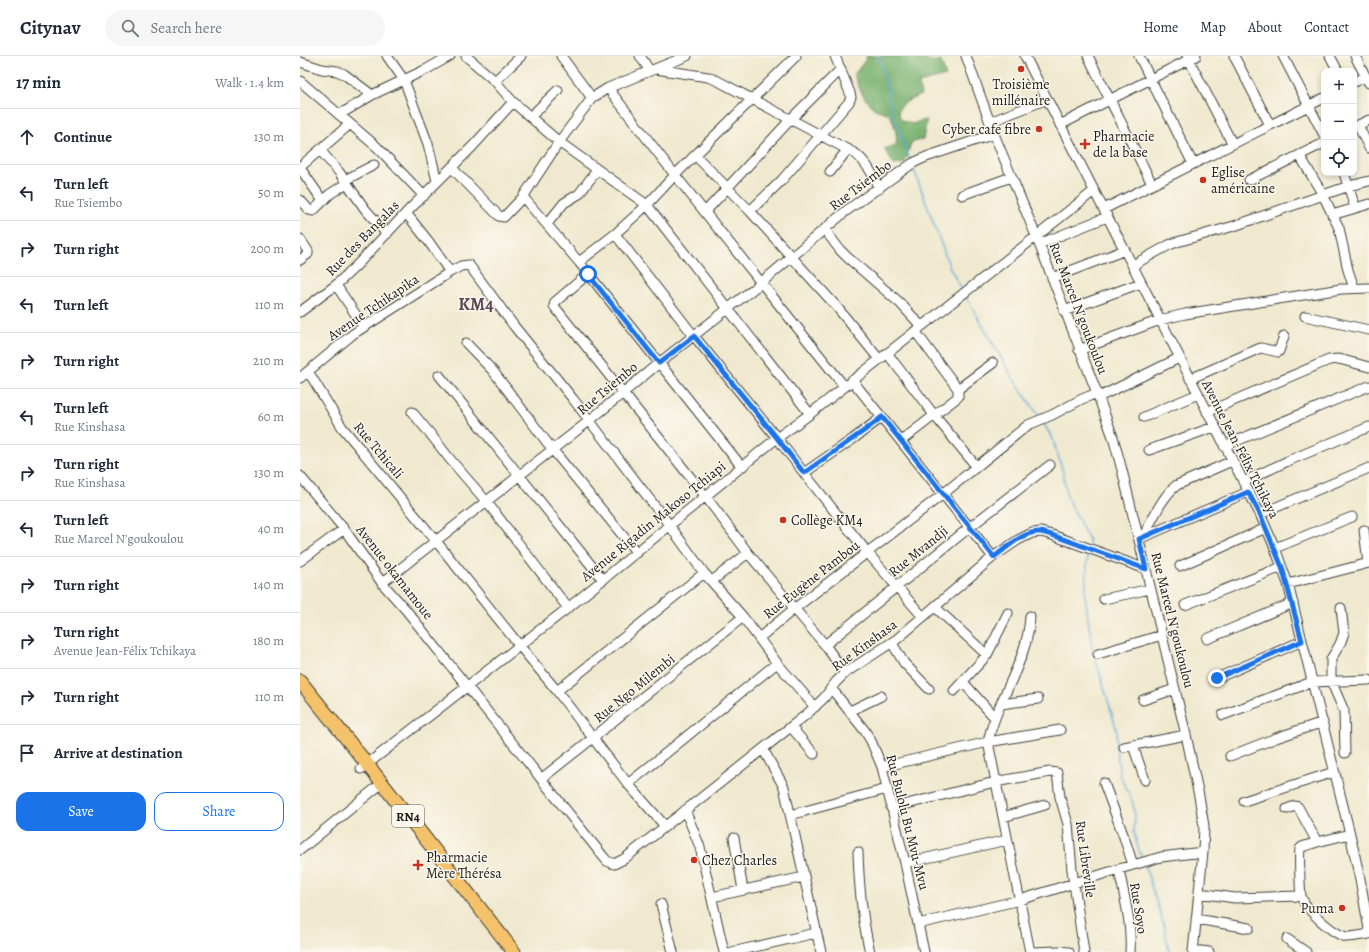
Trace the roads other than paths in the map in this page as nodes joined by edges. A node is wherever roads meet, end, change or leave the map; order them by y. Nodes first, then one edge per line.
1 (387, 56) edge
2 (450, 56) edge
3 (466, 56) edge
4 (521, 56) edge
5 (561, 56) edge
6 (640, 56) edge
7 (687, 56) edge
8 (796, 56) edge
9 (835, 56) edge
10 (966, 56) edge
11 (1025, 56) edge
12 (1088, 56) edge
13 (1139, 56) edge
14 (1234, 56) edge
15 (1283, 56) edge
16 (1330, 56) edge
17 (1355, 56) edge
18 (1191, 57) edge
19 (300, 62) edge
20 (1336, 68) edge
21 (841, 69) junction
22 (653, 70) junction
23 (1150, 79) junction
24 (404, 80) junction
25 (1367, 80) edge
26 (300, 81) edge
27 (495, 81) junction
28 (1357, 82) edge
29 (608, 88) junction
30 (558, 90) dead end
31 (372, 94) junction
32 (592, 98) junction
33 (753, 99) junction
34 (1047, 99) junction
35 (1109, 99) junction
36 (1321, 100) edge
37 (513, 102) junction
38 (1308, 106) junction
39 (339, 115) junction
40 (530, 117) junction
41 (791, 119) junction
42 (1369, 120) edge
43 (990, 122) junction
44 (350, 124) junction
45 (1060, 125) junction
46 (1270, 125) junction
47 (1357, 126) edge
48 (1357, 128) edge
49 (1321, 130) edge
50 (820, 134) junction
51 (994, 134) junction
52 (559, 142) junction
53 (1232, 143) junction
54 (1321, 145) edge
55 (1369, 148) edge
56 (848, 149) junction
57 (320, 150) junction
58 (695, 155) junction
59 (1300, 156) junction
60 (1193, 164) junction
61 (374, 165) dead end
62 (300, 168) edge
63 (452, 168) junction
64 (597, 170) junction
65 (830, 172) dead end
66 (675, 175) junction
67 (1345, 176) edge
68 (1011, 177) junction
69 (1249, 180) dead end
70 (346, 181) junction
71 (437, 181) junction
72 (1369, 181) edge
73 (1152, 184) junction
74 (1348, 186) junction
75 (727, 188) junction
76 (879, 189) junction
77 (1094, 191) junction
78 (962, 195) dead end
79 (1323, 195) junction
80 (424, 196) junction
81 (523, 197) junction
82 (300, 200) edge
83 (323, 201) junction
84 (1369, 204) edge
85 (647, 205) junction
86 (1355, 207) junction
87 (750, 211) junction
88 (705, 212) junction
89 (406, 213) junction
90 (1105, 213) junction
91 (1332, 215) junction
92 (547, 224) junction
93 (825, 230) junction
94 (387, 234) junction
95 (615, 234) junction
96 (300, 239) edge
97 (1037, 240) junction
98 (1125, 250) junction
99 (792, 256) junction
100 (300, 260) edge
101 (579, 262) junction
102 (1133, 265) junction
103 (450, 272) junction
104 (588, 274) junction
105 (1052, 278) junction
106 (762, 282) junction
107 (1141, 283) junction
108 (336, 285) junction
109 (1354, 288) junction
110 (1369, 288) edge
111 (728, 308) junction
112 (1064, 311) junction
113 (300, 312) edge
114 (1305, 316) dead end
115 (1160, 320) junction
116 (364, 327) junction
117 (918, 329) junction
118 (1369, 330) edge
119 (694, 336) junction
120 (1284, 336) dead end
121 (466, 343) dead end
122 (1080, 350) junction
123 (887, 352) junction
124 (1179, 358) junction
125 (879, 359) junction
126 (659, 363) junction
127 (993, 363) dead end
128 (1369, 366) edge
129 (308, 371) junction
130 (439, 375) dead end
131 (300, 378) edge
132 (1190, 379) junction
133 (852, 380) junction
134 (844, 386) junction
135 (1369, 386) edge
136 (958, 389) junction
137 (622, 392) junction
138 (1198, 394) junction
139 (1098, 395) junction
140 (412, 412) dead end
141 (1207, 412) junction
142 (810, 414) junction
143 (934, 415) junction
144 (882, 417) junction
145 (1144, 417) dead end
146 (589, 421) junction
147 (1214, 427) junction
148 (1369, 427) edge
149 (777, 438) junction
150 (901, 441) junction
151 (1224, 446) junction
152 (552, 449) junction
153 (1149, 450) dead end
154 (1232, 461) junction
155 (1050, 465) dead end
156 (976, 466) junction
157 (742, 468) junction
158 (1369, 468) edge
159 (804, 473) junction
160 (518, 475) junction
161 (300, 476) edge
162 (1243, 482) junction
163 (1248, 492) junction
164 (943, 494) junction
165 (706, 497) junction
166 (486, 501) junction
167 (1260, 514) junction
168 (1352, 517) dead end
169 (670, 526) junction
170 (970, 527) junction
171 (1266, 528) junction
172 (344, 529) junction
173 (1364, 530) dead end
174 (1141, 538) junction
175 (436, 541) junction
176 (1275, 548) junction
177 (637, 552) junction
178 (867, 552) junction
179 (748, 553) junction
180 (994, 557) junction
181 (300, 561) edge
182 (1369, 563) edge
183 (1180, 566) dead end
184 (1282, 567) junction
185 (1146, 569) junction
186 (704, 573) junction
187 (602, 580) junction
188 (712, 581) junction
189 (382, 583) junction
190 (1288, 584) junction
191 (897, 586) junction
192 (1150, 589) junction
193 (1104, 600) dead end
194 (1292, 603) junction
195 (1185, 605) dead end
196 (936, 607) junction
197 (568, 608) junction
198 (1341, 608) dead end
199 (794, 609) junction
200 (1008, 613) dead end
201 (1030, 616) dead end
202 (743, 617) junction
203 (924, 617) junction
204 (1162, 635) junction
205 (759, 638) junction
206 (1207, 639) dead end
207 (1302, 641) junction
208 (892, 643) junction
209 (519, 645) junction
210 (825, 645) junction
211 (1098, 654) dead end
212 (987, 655) junction
213 (777, 663) junction
214 (845, 673) junction
215 (1217, 678) dead end
216 (1369, 680) edge
217 (300, 681) edge
218 (1331, 681) junction
219 (963, 682) junction
220 (1312, 682) junction
221 (466, 686) junction
222 (831, 688) junction
223 (929, 689) dead end
224 (1175, 689) junction
225 (557, 691) junction
226 (954, 691) dead end
227 (300, 692) edge
228 (881, 696) dead end
229 (1038, 699) dead end
230 (1143, 700) dead end
231 (1001, 704) junction
232 (815, 707) junction
233 (850, 711) junction
234 (1223, 715) dead end
235 (995, 718) junction
236 (1323, 722) junction
237 (791, 727) junction
238 (1060, 730) dead end
239 (1186, 735) junction
240 (593, 738) junction
241 (988, 742) junction
242 (763, 749) junction
243 (1345, 753) dead end
244 (814, 754) dead end
245 (1230, 756) dead end
246 (364, 766) junction
247 (882, 767) junction
248 (1334, 772) junction
249 (541, 779) junction
250 (1145, 780) dead end
251 (995, 782) junction
252 (628, 784) junction
253 (1104, 784) dead end
254 (376, 788) junction
255 (887, 789) junction
256 (1244, 801) dead end
257 (1046, 805) dead end
258 (891, 808) junction
259 (1287, 809) dead end
260 (685, 810) junction
261 (790, 815) junction
262 (1003, 817) junction
263 (665, 826) junction
264 (1350, 834) junction
265 (734, 838) dead end
266 (1007, 840) junction
267 (1317, 842) junction
268 (300, 850) edge
269 (858, 852) dead end
270 (1203, 852) junction
271 (602, 856) joint
272 (905, 863) junction
273 (1132, 865) junction
274 (1119, 868) junction
275 (804, 877) junction
276 (1365, 880) edge
277 (1074, 883) junction
278 (743, 890) junction
279 (1199, 893) junction
280 (1301, 896) junction
281 (712, 897) junction
282 (1020, 900) junction
283 (661, 904) dead end
284 (1196, 919) junction
285 (918, 924) junction
286 (1249, 928) dead end
287 (1369, 929) edge
288 (816, 933) junction
289 (1369, 934) edge
290 (1287, 940) dead end
291 (1193, 951) edge
292 (504, 952) edge
293 (514, 952) edge
294 (673, 952) edge
295 (724, 952) edge
296 (732, 952) edge
297 (821, 952) edge
298 (870, 952) edge
299 (924, 952) edge
300 (1030, 952) edge
301 (1033, 952) edge
302 (1043, 952) edge
303 (1069, 952) edge
304 (1084, 952) edge
305 (1130, 952) edge
306 (1209, 952) edge
307 (1306, 952) edge

1 - 24 street
2 - 24 street
3 - 27 street
4 - 27 street
5 - 32 street
6 - 22 street
7 - 22 street
8 - 33 street
9 - 21 street
10 - 43 street, Rue Marcel N'goukoulou
11 - 34 street, Avenue Jean-Félix Tchikaya
12 - 35 street
13 - 23 street
14 - 46 street
15 - 38 street
16 - 20 street
17 - 25 street
18 - 23 street
18 - 53 street
19 - 31 street
21 - 41 street
21 - 50 street
22 - 29 street
22 - 33 street
23 - 35 street
23 - 60 street
24 - 31 street
24 - 71 street
25 - 28 street
26 - 39 street
27 - 37 street
29 - 32 street
29 - 66 street
30 - 40 street
31 - 39 street
32 - 52 street
33 - 41 street
33 - 58 street
34 - 43 street
34 - 45 street, Avenue Jean-Félix Tchikaya
35 - 45 street
35 - 73 street
36 - 38 street
37 - 40 street
37 - 63 street, Rue des Bangalas
38 - 46 street
38 - 49 street
39 - 44 street
40 - 52 street
41 - 50 street
41 - 75 street
42 - 47 street
43 - 51 street, Rue Marcel N'goukoulou
44 - 57 street
44 - 80 street
45 - 77 street, Avenue Jean-Félix Tchikaya
46 - 53 street
48 - 55 street
50 - 56 street
50 - 87 street
51 - 68 street, Rue Marcel N'goukoulou
51 - 76 street, Rue Tsiembo
52 - 64 street
52 - 81 street
53 - 60 street
54 - 59 street
56 - 65 street
56 - 76 street
57 - 62 street
57 - 70 street
58 - 66 street
58 - 75 street
59 - 69 street
59 - 79 street
60 - 73 street
61 - 70 street
62 - 83 street
63 - 71 street, Rue des Bangalas
63 - 81 street
64 - 85 street
64 - 92 street
66 - 85 street
66 - 88 street
67 - 74 street
68 - 78 street
68 - 97 street, Rue Marcel N'goukoulou
70 - 83 street
70 - 94 street
71 - 80 street, Rue des Bangalas
72 - 74 street
73 - 90 street
74 - 79 street
74 - 86 street
75 - 87 street
75 - 88 street
76 - 93 street, Rue Tsiembo
77 - 90 street, Avenue Jean-Félix Tchikaya
77 - 97 street, Avenue Rigadin Makoso Tchiapi
79 - 91 street
79 - 102 street
80 - 89 street, Rue des Bangalas
81 - 92 street
82 - 83 street
84 - 86 street
85 - 95 street
85 - 111 street
86 - 91 street
87 - 99 street
88 - 106 street
89 - 94 street, Rue des Bangalas
89 - 103 street
90 - 97 street
90 - 98 street, Avenue Jean-Félix Tchikaya
91 - 109 street
92 - 101 street
93 - 99 street, Rue Tsiembo
93 - 117 street
94 - 108 street, Rue des Bangalas
95 - 101 street
95 - 119 street
96 - 100 street
97 - 105 street, Rue Marcel N'goukoulou
97 - 117 street, Avenue Rigadin Makoso Tchiapi
98 - 102 street, Avenue Jean-Félix Tchikaya
98 - 105 street
99 - 106 street, Rue Tsiembo
99 - 125 street
101 - 104 street
102 - 107 street, Avenue Jean-Félix Tchikaya
103 - 116 street, Avenue Tchikapika
103 - 146 street, Avenue Tchikapika
104 - 126 street
104 - 137 street
105 - 112 street, Rue Marcel N'goukoulou
106 - 111 street, Rue Tsiembo
106 - 134 street
107 - 112 street
107 - 115 street, Avenue Jean-Félix Tchikaya
108 - 113 street, Rue des Bangalas
108 - 116 street
109 - 110 street
109 - 115 street
111 - 119 street, Rue Tsiembo
111 - 142 street
112 - 122 street, Rue Marcel N'goukoulou
114 - 118 street
115 - 122 street
115 - 124 street, Avenue Jean-Félix Tchikaya
116 - 129 street, Avenue Tchikapika
117 - 123 street, Avenue Rigadin Makoso Tchiapi
117 - 136 street
119 - 126 street, Rue Tsiembo
119 - 149 street
120 - 132 street
121 - 152 street
122 - 139 street, Rue Marcel N'goukoulou
123 - 125 street, Avenue Rigadin Makoso Tchiapi
123 - 143 street
124 - 132 street, Avenue Jean-Félix Tchikaya
124 - 139 street, Rue Eugène Pambou
125 - 133 street, Avenue Rigadin Makoso Tchiapi
126 - 137 street, Rue Tsiembo
126 - 157 street
127 - 136 street
128 - 141 street
129 - 131 street, Avenue Tchikapika
129 - 175 street, Rue Tchicali
130 - 160 street
132 - 138 street, Avenue Jean-Félix Tchikaya
133 - 134 street, Avenue Rigadin Makoso Tchiapi
133 - 144 street
134 - 142 street, Avenue Rigadin Makoso Tchiapi
135 - 151 street
136 - 143 street
137 - 146 street, Rue Tsiembo
137 - 165 street
138 - 141 street, Avenue Jean-Félix Tchikaya
138 - 145 street
139 - 156 street, Rue Eugène Pambou
139 - 174 street, Rue Marcel N'goukoulou
140 - 166 street
141 - 147 street, Avenue Jean-Félix Tchikaya
142 - 149 street, Avenue Rigadin Makoso Tchiapi
143 - 150 street
143 - 156 street
144 - 150 street
144 - 159 street
146 - 152 street, Rue Tsiembo
146 - 169 street
147 - 151 street, Avenue Jean-Félix Tchikaya
147 - 153 street
148 - 162 street
149 - 157 street, Avenue Rigadin Makoso Tchiapi
149 - 159 street
150 - 164 street
151 - 154 street, Avenue Jean-Félix Tchikaya
152 - 160 street, Rue Tsiembo
152 - 177 street
154 - 162 street, Avenue Jean-Félix Tchikaya
154 - 174 street
155 - 170 street, Rue Mvandji
156 - 164 street, Rue Eugène Pambou
157 - 165 street, Avenue Rigadin Makoso Tchiapi
158 - 167 street
159 - 178 street
160 - 166 street, Rue Tsiembo
160 - 187 street
161 - 172 street, Avenue okamamoue
162 - 163 street, Avenue Jean-Félix Tchikaya
163 - 167 street, Avenue Jean-Félix Tchikaya
163 - 174 street
164 - 170 street
164 - 178 street, Rue Eugène Pambou
165 - 169 street, Avenue Rigadin Makoso Tchiapi
165 - 179 street
166 - 175 street, Rue Tsiembo
166 - 197 street
167 - 171 street, Avenue Jean-Félix Tchikaya
168 - 176 street
169 - 177 street, Avenue Rigadin Makoso Tchiapi
169 - 186 street
170 - 180 street
170 - 191 street, Rue Mvandji
171 - 176 street, Avenue Jean-Félix Tchikaya
171 - 183 street
172 - 181 street
172 - 189 street, Avenue okamamoue
173 - 182 street
174 - 185 street, Rue Marcel N'goukoulou
175 - 189 street, Rue Tsiembo
175 - 209 street, Rue Tchicali
176 - 184 street, Avenue Jean-Félix Tchikaya
177 - 187 street, Avenue Rigadin Makoso Tchiapi
178 - 191 street
178 - 199 street, Rue Eugène Pambou
179 - 188 street
179 - 199 street
180 - 185 street, Rue Kinshasa
180 - 196 street, Rue Kinshasa
182 - 190 street
184 - 190 street, Avenue Jean-Félix Tchikaya
184 - 195 street
185 - 192 street, Rue Marcel N'goukoulou
186 - 188 street
186 - 225 street
187 - 197 street, Avenue Rigadin Makoso Tchiapi
188 - 202 street
189 - 221 street, Avenue okamamoue
190 - 194 street, Avenue Jean-Félix Tchikaya
191 - 203 street
191 - 210 street, Rue Mvandji
192 - 193 street
192 - 204 street, Rue Marcel N'goukoulou
194 - 206 street
194 - 207 street, Avenue Jean-Félix Tchikaya
196 - 203 street, Rue Kinshasa
196 - 212 street
197 - 209 street, Avenue Rigadin Makoso Tchiapi
198 - 218 street
199 - 205 street, Rue Eugène Pambou
199 - 210 street
200 - 212 street
201 - 231 street
202 - 205 street
202 - 240 street, Rue Ngo Milembi
203 - 208 street, Rue Kinshasa
204 - 211 street
204 - 224 street, Rue Marcel N'goukoulou
205 - 213 street
207 - 215 street
207 - 220 street, Avenue Jean-Félix Tchikaya
208 - 214 street, Rue Kinshasa
208 - 223 street
209 - 221 street, Avenue Rigadin Makoso Tchiapi
209 - 225 street, Rue Tchicali
210 - 214 street
212 - 219 street
213 - 232 street
213 - 252 street
214 - 222 street, Rue Kinshasa
216 - 218 street
217 - 246 highway, RN4
218 - 220 street
218 - 243 street
219 - 226 street
219 - 235 street
220 - 234 street
220 - 236 street, Avenue Jean-Félix Tchikaya
221 - 246 street, Avenue Rigadin Makoso Tchiapi
221 - 249 street, Avenue okamamoue
222 - 232 street, Rue Kinshasa
222 - 233 street, Rue Bulolu Bu Mvu-Mvu
224 - 230 street
224 - 239 street, Rue Marcel N'goukoulou
225 - 240 street, Rue Tchicali
227 - 246 highway, RN4
228 - 233 street
229 - 231 street
231 - 235 street
232 - 237 street, Rue Kinshasa
233 - 247 street, Rue Bulolu Bu Mvu-Mvu
235 - 241 street
236 - 245 street
236 - 248 street, Avenue Jean-Félix Tchikaya
237 - 242 street, Rue Kinshasa
237 - 244 street
238 - 241 street
239 - 250 street
239 - 270 street, Rue Marcel N'goukoulou
240 - 249 street, Rue Ngo Milembi
240 - 252 street, Rue Tchicali
241 - 247 street
241 - 251 street
242 - 260 street, Rue Kinshasa
242 - 261 street
246 - 254 highway, RN4
246 - 293 highway, RN4
247 - 255 street, Rue Bulolu Bu Mvu-Mvu
248 - 256 street
248 - 264 street, Avenue Jean-Félix Tchikaya
249 - 271 street, Avenue okamamoue
251 - 258 street
251 - 262 street
251 - 277 street, Rue Libreville
252 - 263 street, Rue Tchicali
253 - 273 street
254 - 268 street
254 - 292 highway, RN4
255 - 258 street, Rue Bulolu Bu Mvu-Mvu
255 - 261 street
257 - 262 street
258 - 272 street, Rue Bulolu Bu Mvu-Mvu
259 - 267 street
260 - 263 street, Rue Kinshasa
260 - 281 street
261 - 275 street
262 - 266 street
263 - 271 street, Rue Kinshasa
264 - 267 street
264 - 276 street, Avenue Jean-Félix Tchikaya
265 - 278 street
266 - 272 street
266 - 282 street
267 - 280 street
269 - 298 street
270 - 273 street
270 - 279 street, Rue Marcel N'goukoulou
272 - 285 street, Rue Bulolu Bu Mvu-Mvu
273 - 274 street
274 - 277 street
274 - 305 street, Rue Soyo
275 - 278 street
275 - 288 street
276 - 287 street, Avenue Jean-Félix Tchikaya
277 - 282 street
277 - 304 street, Rue Libreville
278 - 281 street
279 - 280 street
279 - 284 street, Rue Marcel N'goukoulou
280 - 289 street
281 - 295 street
282 - 285 street
282 - 300 street
283 - 294 street
284 - 286 street
284 - 291 street, Rue Marcel N'goukoulou
285 - 299 street, Rue Bulolu Bu Mvu-Mvu
288 - 296 street
288 - 297 street
290 - 307 street
291 - 306 street
301 - 302 street
302 - 303 street

